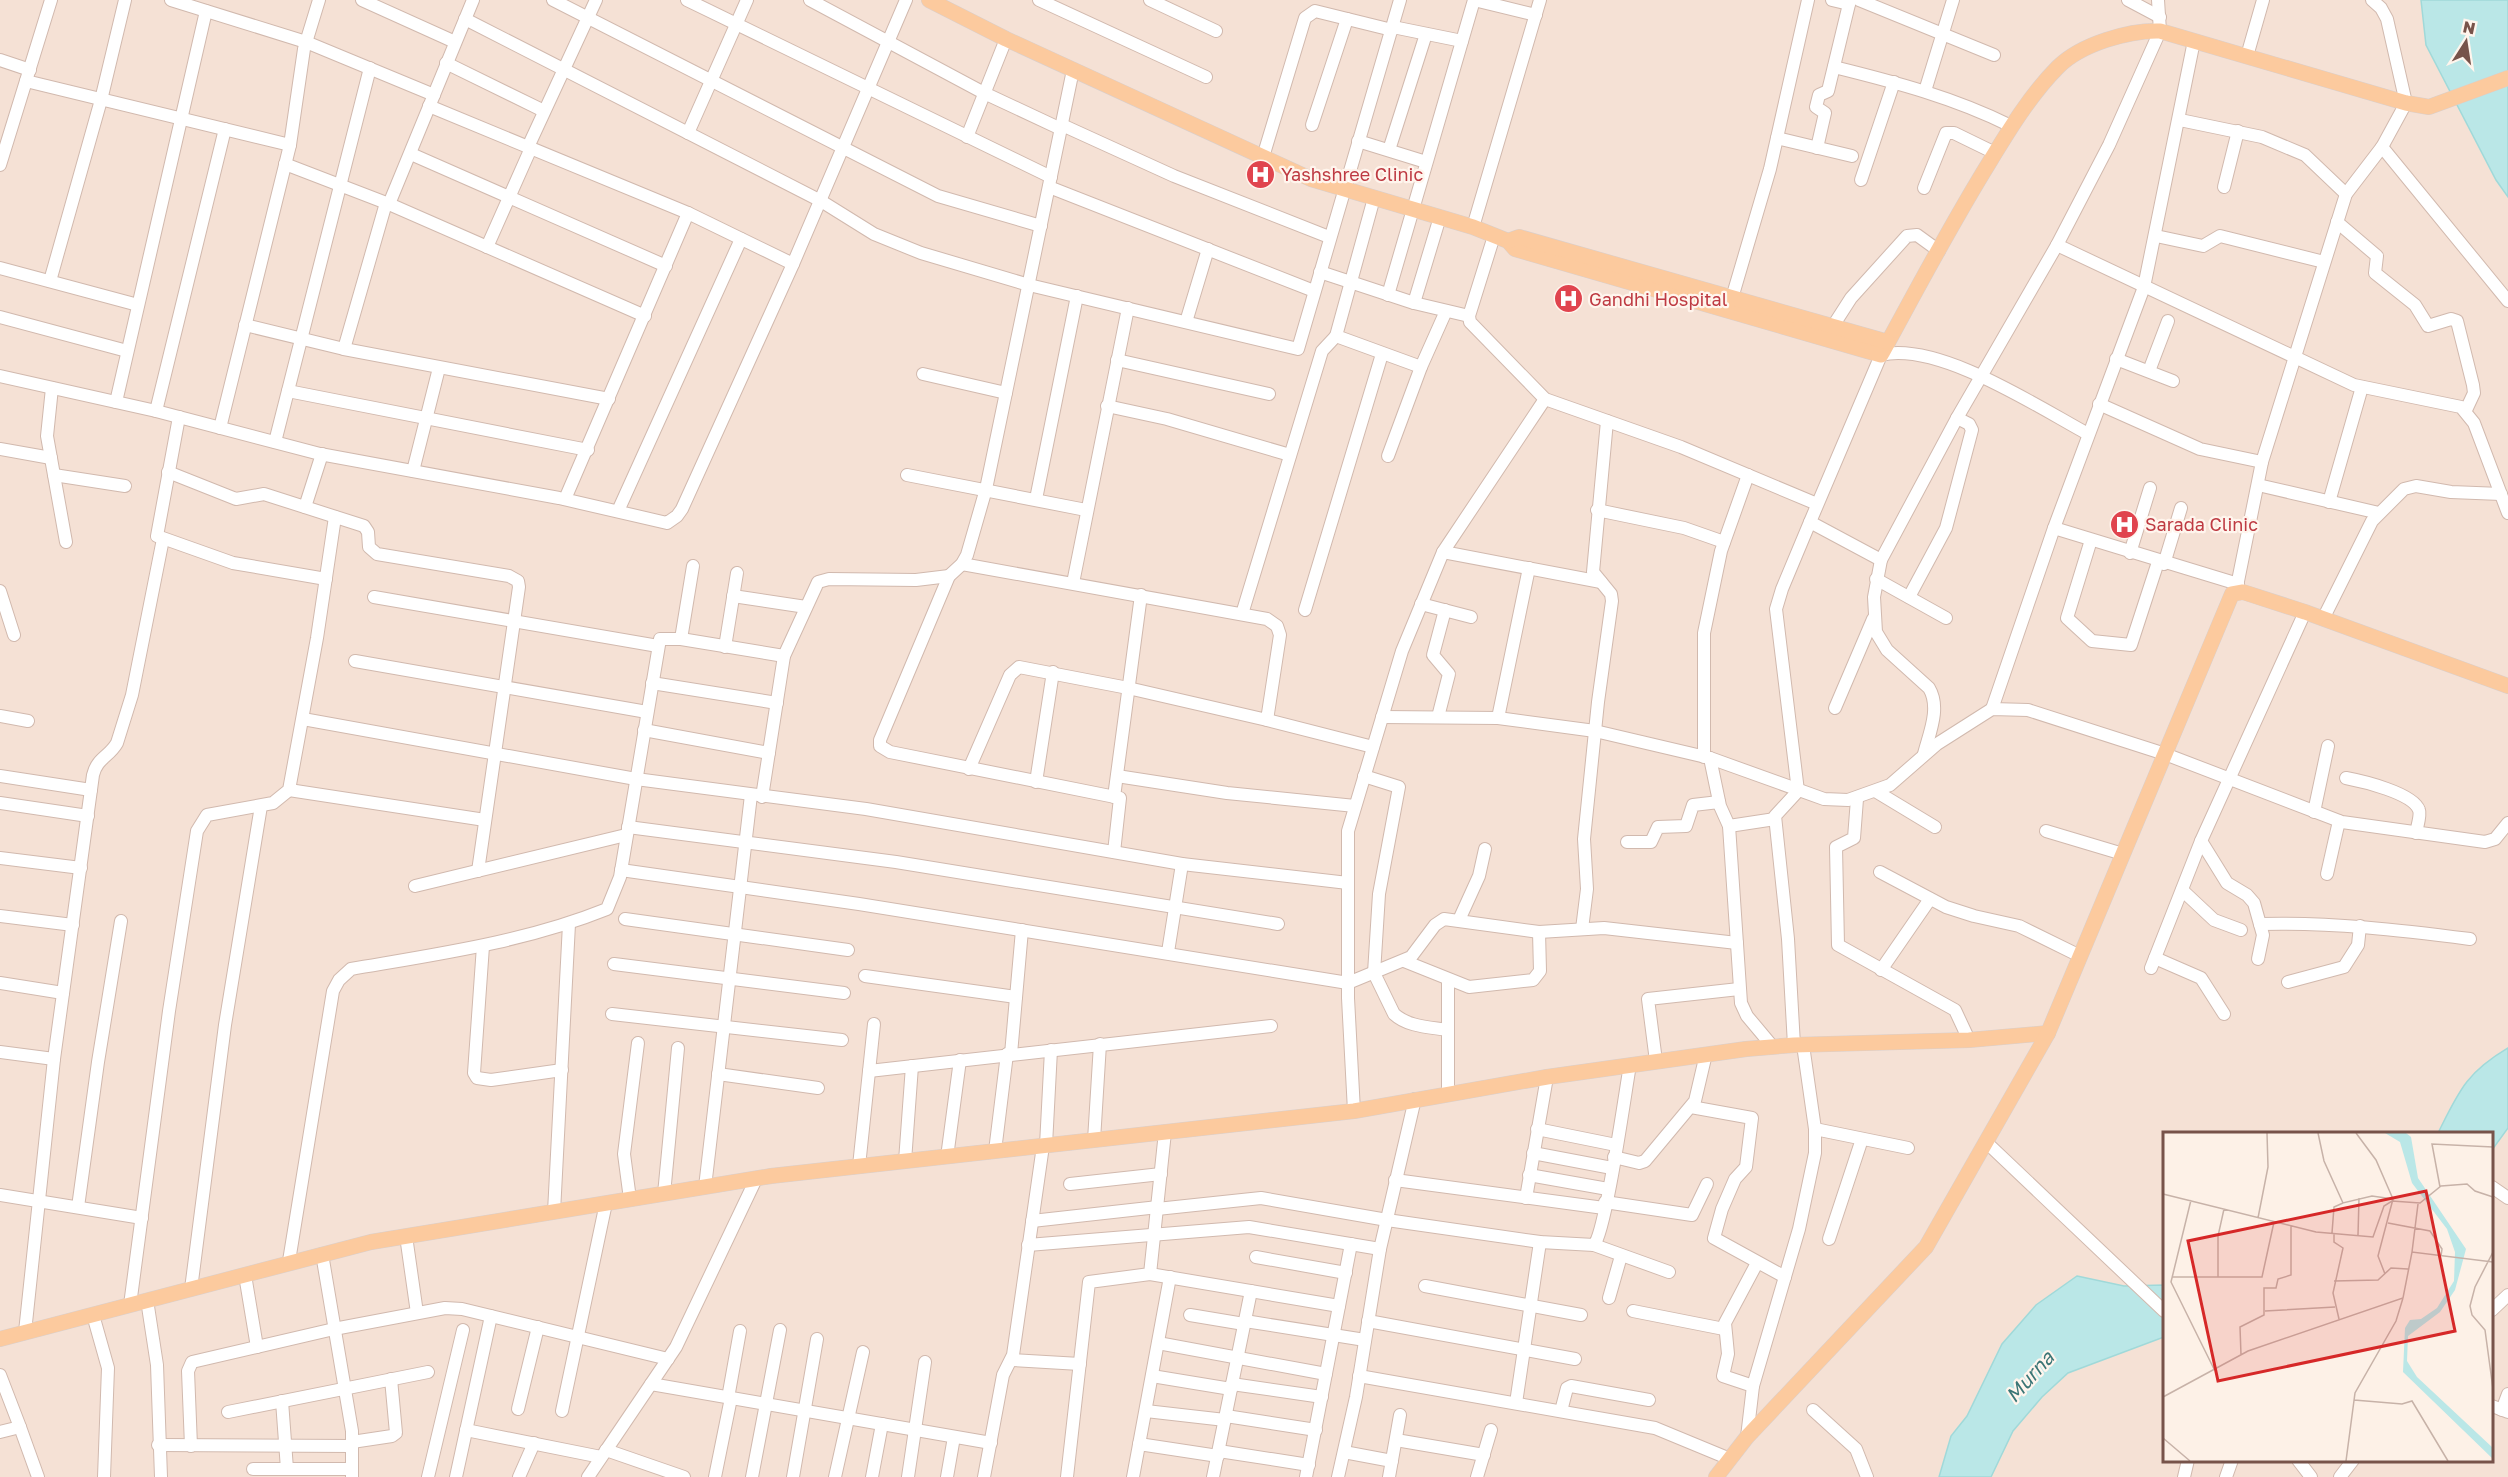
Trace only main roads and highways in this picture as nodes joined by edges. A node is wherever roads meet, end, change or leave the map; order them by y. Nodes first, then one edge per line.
1 (933, 1) edge
2 (2508, 78) edge
3 (1592, 265) junction
4 (1889, 350) junction
5 (2508, 686) edge
6 (2048, 1033) junction
7 (0, 1339) edge
8 (1716, 1477) edge

1 - 3 main road
2 - 4 main road
3 - 4 main road
3 - 4 main road
5 - 6 main road
6 - 7 main road
6 - 8 main road

